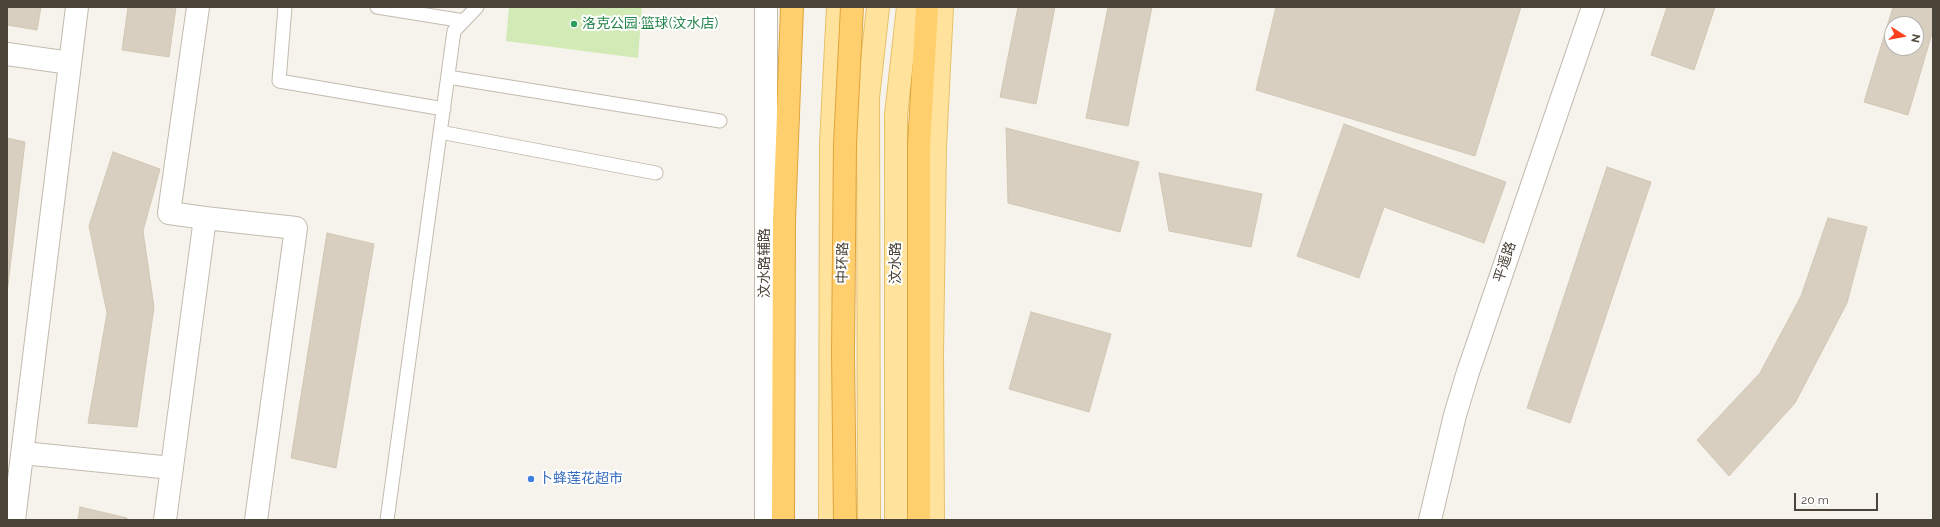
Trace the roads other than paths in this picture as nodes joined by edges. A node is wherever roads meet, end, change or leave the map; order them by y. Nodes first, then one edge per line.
1 (77, 7) edge
2 (198, 7) edge
3 (286, 7) edge
4 (377, 7) edge
5 (477, 7) edge
6 (766, 7) edge
7 (792, 7) edge
8 (838, 7) edge
9 (852, 7) edge
10 (878, 7) edge
11 (908, 7) edge
12 (927, 7) edge
13 (942, 7) edge
14 (1593, 7) edge
15 (464, 21) junction
16 (7, 54) edge
17 (70, 63) junction
18 (448, 77) junction
19 (444, 110) junction
20 (720, 121) dead end
21 (440, 132) junction
22 (656, 173) dead end
23 (205, 218) junction
24 (869, 378) junction
25 (23, 453) junction
26 (172, 468) junction
27 (830, 487) junction
28 (773, 517) edge
29 (14, 520) edge
30 (165, 520) edge
31 (256, 520) edge
32 (387, 520) edge
33 (830, 520) edge
34 (845, 520) edge
35 (870, 520) edge
36 (896, 520) edge
37 (919, 520) edge
38 (933, 520) edge
39 (1430, 520) edge

1 - 17 street
2 - 23 street
3 - 19 lane
4 - 15 lane
5 - 15 lane
6 - 28 street, 汶水路辅路
7 - 28 highway
8 - 27 main road
9 - 34 highway, 中环路, bridge
10 - 24 main road, 汶水路
11 - 36 main road, 汶水路
12 - 37 highway
13 - 38 main road
14 - 39 street, 平遥路
15 - 18 lane
16 - 17 street
17 - 25 street
18 - 19 lane
18 - 20 lane
19 - 21 lane
21 - 22 lane
21 - 32 lane
23 - 26 street
23 - 31 street
24 - 27 main road
24 - 35 main road, 汶水路
25 - 26 street
25 - 29 street
26 - 30 street
27 - 33 main road

